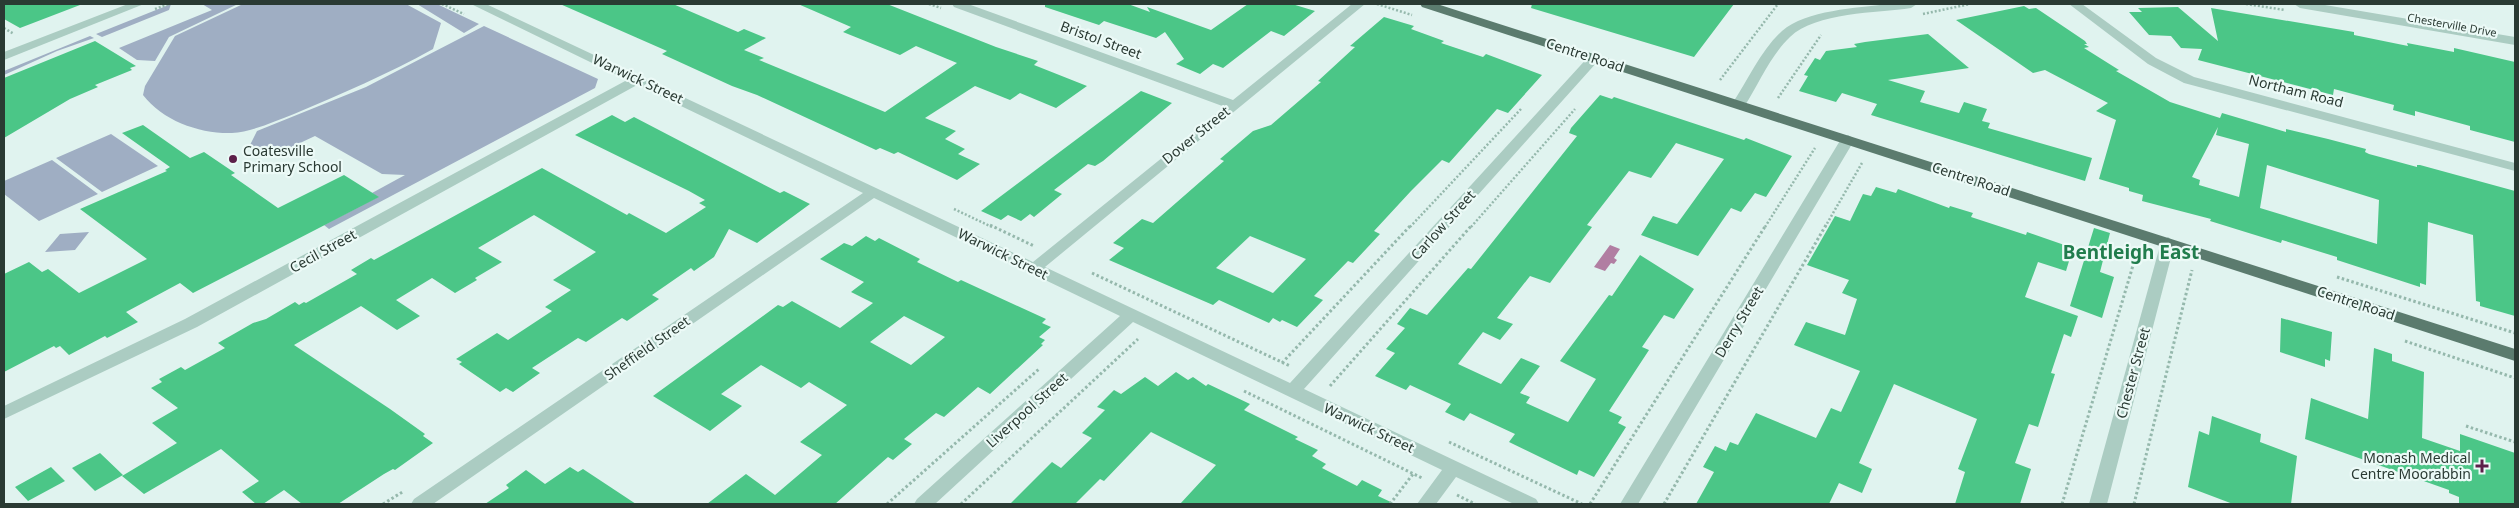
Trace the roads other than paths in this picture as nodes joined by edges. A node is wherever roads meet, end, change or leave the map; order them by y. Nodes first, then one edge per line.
1 (138, 4) edge
2 (477, 4) edge
3 (958, 4) edge
4 (1359, 4) edge
5 (1426, 4) edge
6 (1829, 4) edge
7 (2300, 4) edge
8 (2330, 4) edge
9 (1859, 6) edge
10 (2081, 6) edge
11 (1913, 10) edge
12 (1841, 13) junction
13 (2515, 35) edge
14 (2515, 41) edge
15 (5, 54) edge
16 (1594, 58) junction
17 (638, 79) junction
18 (1739, 104) junction
19 (1233, 105) junction
20 (1848, 140) junction
21 (2515, 167) edge
22 (874, 192) junction
23 (2168, 242) junction
24 (1035, 268) junction
25 (1131, 315) junction
26 (2515, 355) edge
27 (1292, 392) junction
28 (4, 413) edge
29 (1453, 468) junction
30 (420, 504) edge
31 (923, 504) edge
32 (1426, 504) edge
33 (1530, 504) edge
34 (1629, 504) edge
35 (2098, 504) edge

1 - 15 street
2 - 17 street, Warwick Street
3 - 19 street, Bristol Street
4 - 19 street, Dover Street
5 - 16 main road, Centre Road
6 - 12 street
7 - 14 street, Chesterville Drive
8 - 13 street, Chesterville Drive
9 - 11 street
9 - 12 street
10 - 21 street, Northam Road
12 - 18 street
16 - 18 main road, Centre Road
16 - 27 street, Carlow Street
17 - 22 street, Warwick Street
17 - 28 street, Cecil Street
18 - 20 main road, Centre Road
19 - 24 street, Dover Street
20 - 23 main road, Centre Road
20 - 34 street, Derry Street
22 - 24 street, Warwick Street
22 - 30 street, Sheffield Street
23 - 26 main road, Centre Road
23 - 35 street, Chester Street
24 - 25 street, Warwick Street
25 - 27 street, Warwick Street
25 - 31 street, Liverpool Street
27 - 29 street, Warwick Street
29 - 32 street
29 - 33 street, Warwick Street

